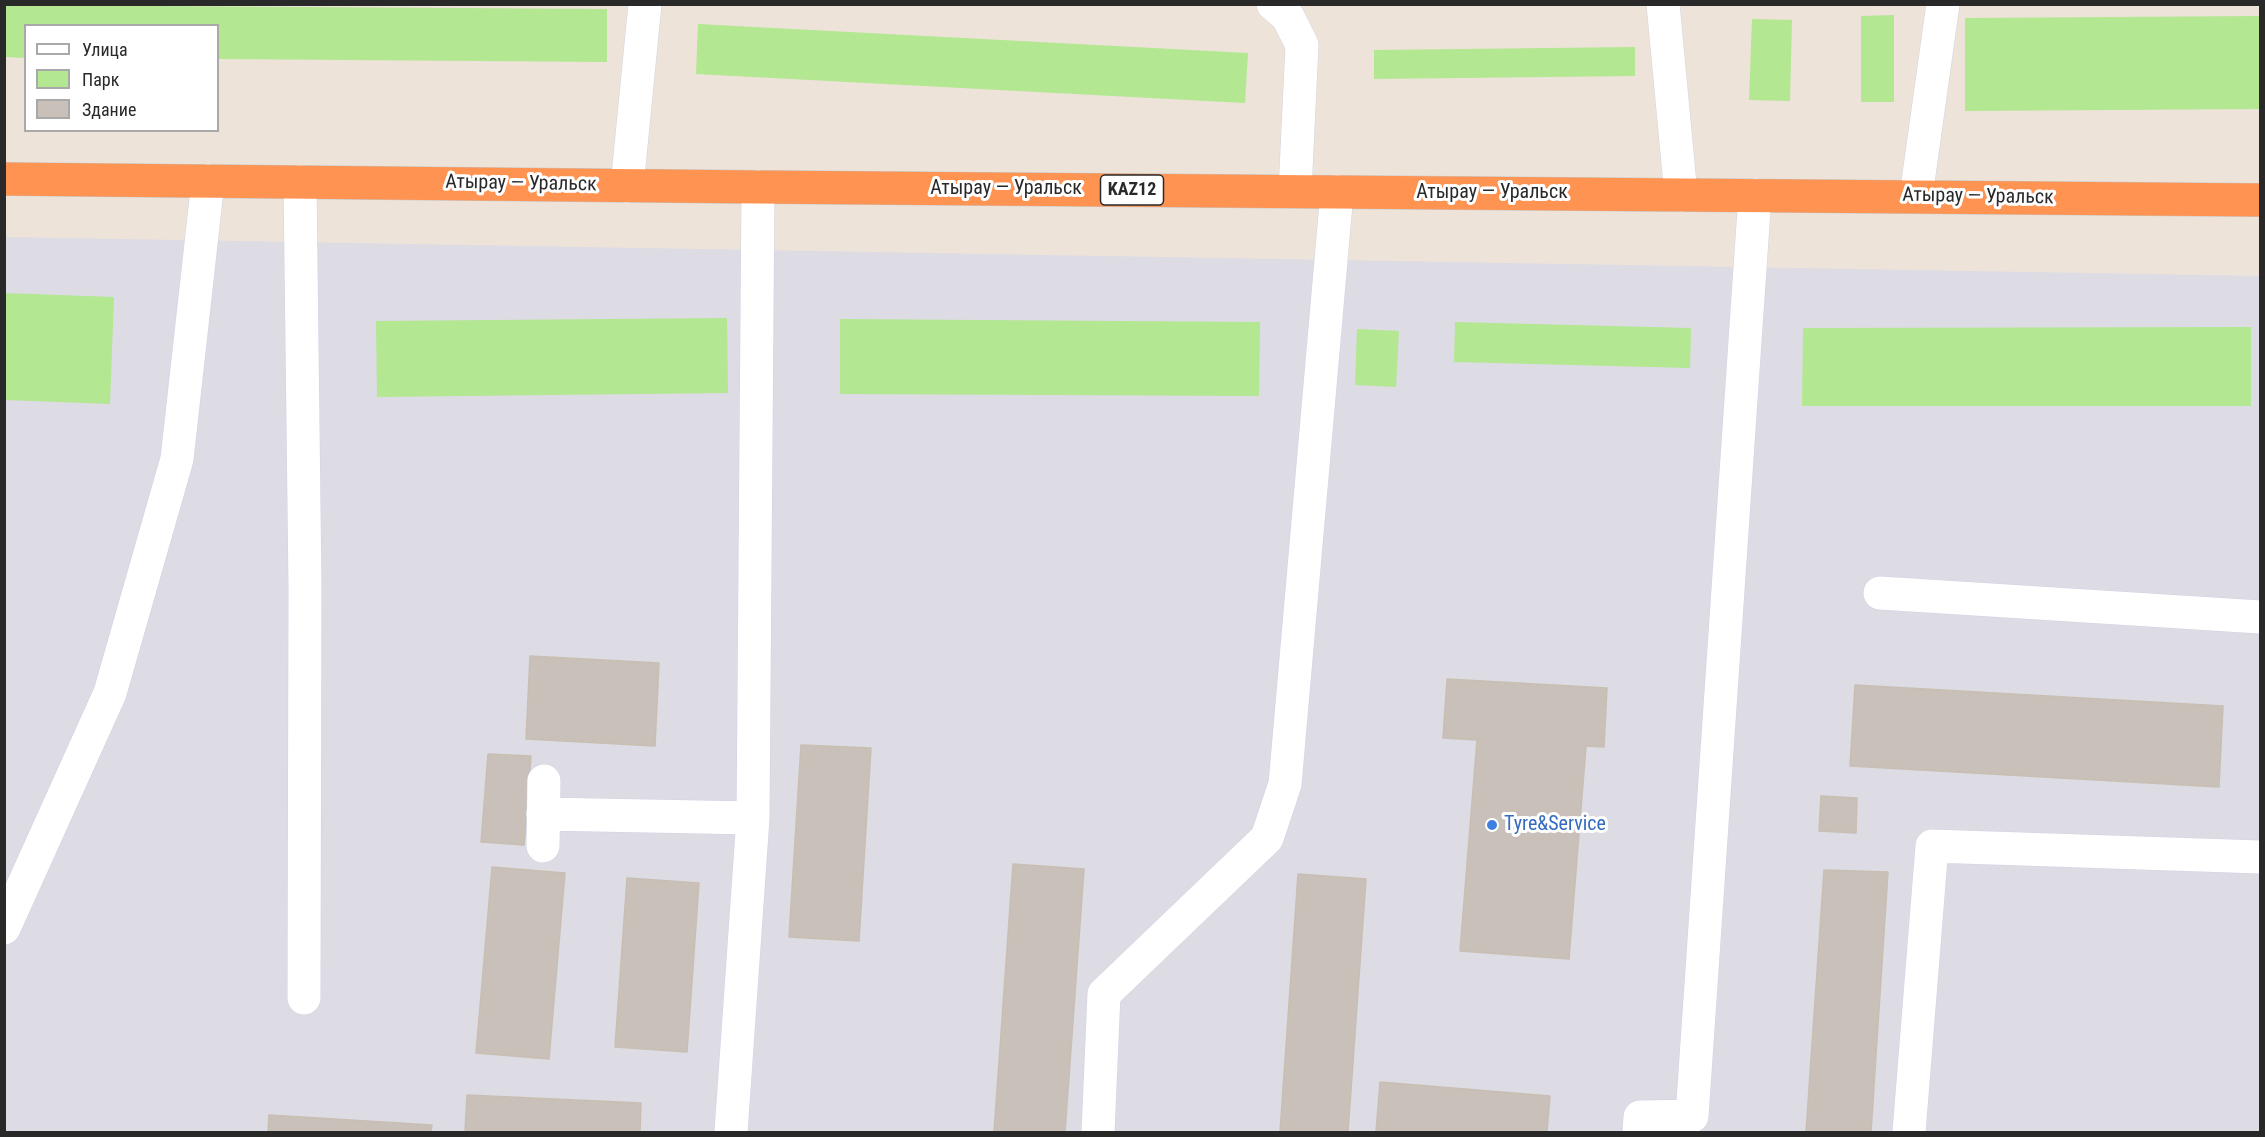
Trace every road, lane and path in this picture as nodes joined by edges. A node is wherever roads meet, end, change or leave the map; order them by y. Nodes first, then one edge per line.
1 (645, 4) edge
2 (1273, 4) edge
3 (1663, 4) edge
4 (1943, 4) edge
5 (4, 179) edge
6 (208, 181) junction
7 (300, 182) junction
8 (627, 186) junction
9 (758, 188) junction
10 (1295, 191) junction
11 (1337, 192) junction
12 (1681, 195) junction
13 (1755, 195) junction
14 (1916, 196) junction
15 (2260, 200) edge
16 (1880, 593) dead end
17 (2260, 617) edge
18 (544, 781) dead end
19 (543, 814) junction
20 (753, 818) junction
21 (543, 846) dead end
22 (2260, 857) edge
23 (4, 928) edge
24 (304, 998) dead end
25 (731, 1132) edge
26 (1098, 1132) edge
27 (1639, 1132) edge
28 (1909, 1132) edge

1 - 8 lane
2 - 10 lane
3 - 12 lane
4 - 14 lane
5 - 6 highway, Атырау — Уральск / KAZ12
6 - 7 highway, Атырау — Уральск / KAZ12
6 - 23 lane
7 - 8 highway, Атырау — Уральск / KAZ12
7 - 24 lane
8 - 9 highway, Атырау — Уральск / KAZ12
9 - 10 highway, Атырау — Уральск / KAZ12
9 - 20 lane
10 - 11 highway, Атырау — Уральск / KAZ12
11 - 12 highway, Атырау — Уральск / KAZ12
11 - 26 lane
12 - 13 highway, Атырау — Уральск / KAZ12
13 - 14 highway, Атырау — Уральск / KAZ12
13 - 27 lane
14 - 15 highway, Атырау — Уральск / KAZ12
16 - 17 lane
18 - 19 lane
19 - 20 lane
19 - 21 lane
20 - 25 lane
22 - 28 lane

